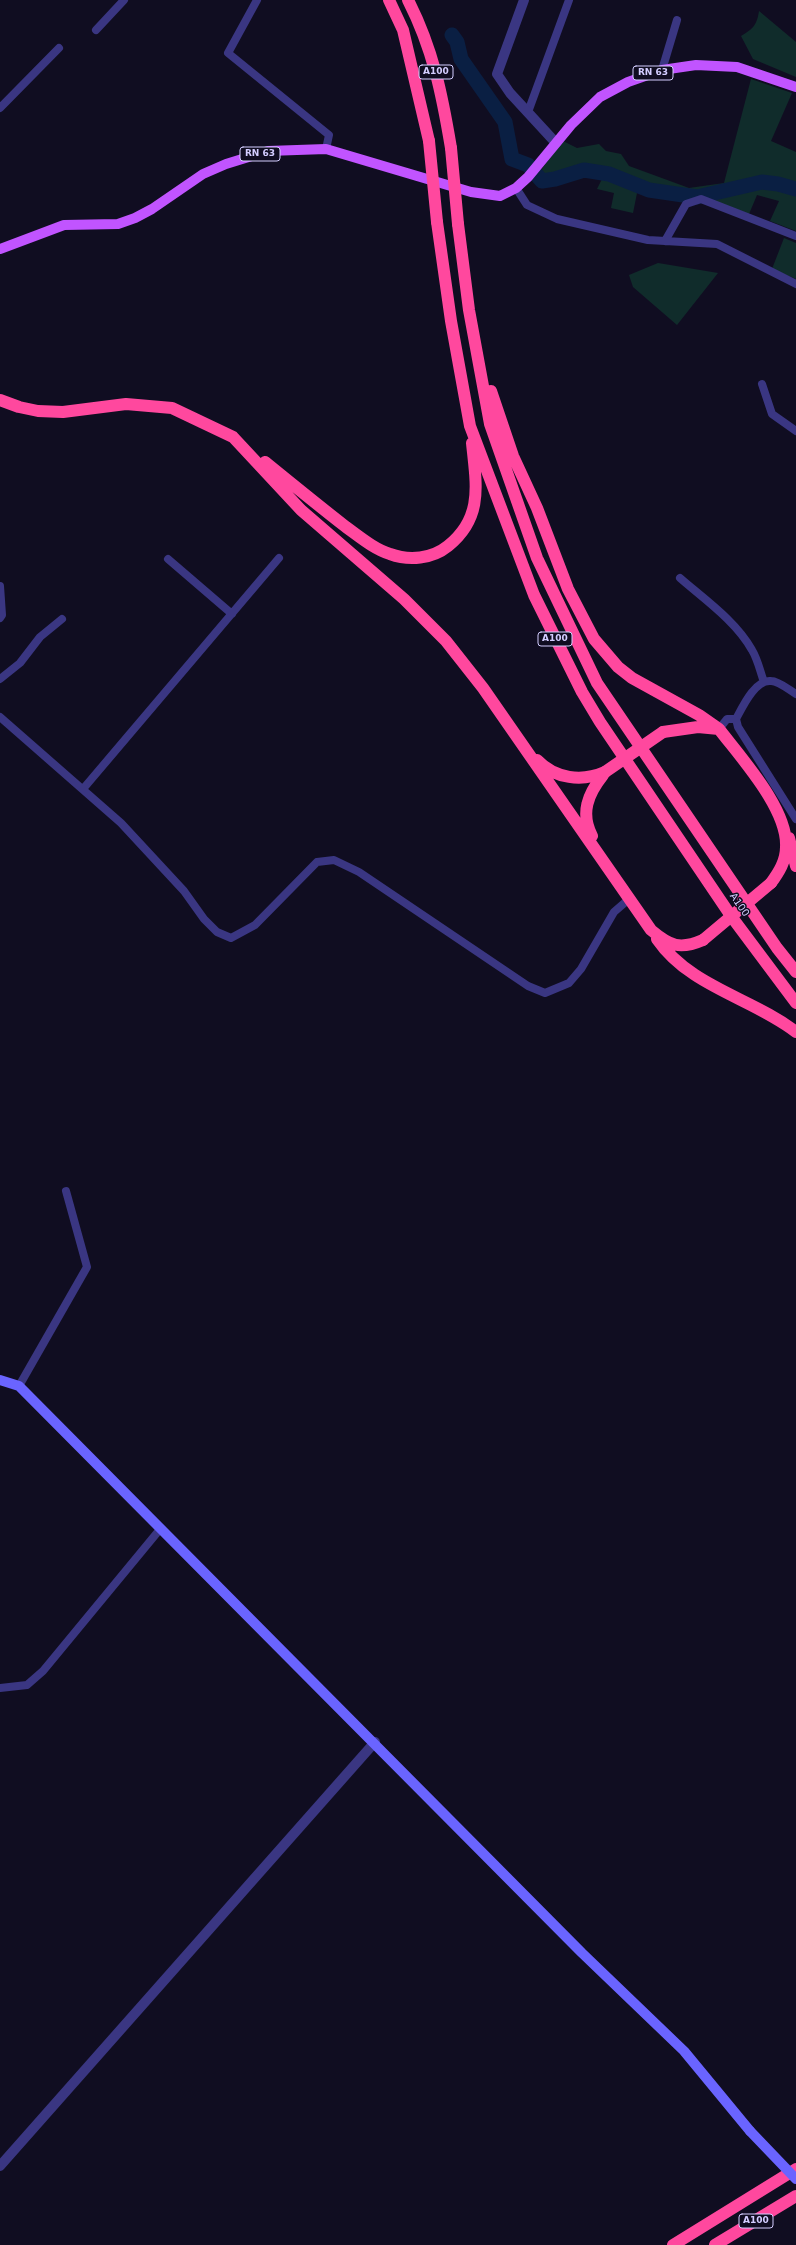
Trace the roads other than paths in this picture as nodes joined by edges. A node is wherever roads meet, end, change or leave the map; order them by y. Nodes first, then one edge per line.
1 (124, 0) edge
2 (257, 0) edge
3 (389, 0) edge
4 (408, 0) edge
5 (524, 0) edge
6 (569, 0) edge
7 (677, 20) dead end
8 (96, 30) dead end
9 (59, 48) dead end
10 (662, 70) junction
11 (796, 87) edge
12 (0, 108) edge
13 (528, 112) junction
14 (556, 143) junction
15 (326, 149) junction
16 (516, 188) junction
17 (796, 236) edge
18 (664, 241) junction
19 (0, 248) edge
20 (796, 284) edge
21 (469, 310) junction
22 (762, 384) dead end
23 (0, 400) edge
24 (470, 426) junction
25 (796, 431) edge
26 (233, 436) junction
27 (279, 558) dead end
28 (168, 559) dead end
29 (680, 578) dead end
30 (0, 586) edge
31 (232, 614) junction
32 (0, 618) edge
33 (62, 619) dead end
34 (0, 679) edge
35 (764, 682) junction
36 (796, 694) edge
37 (0, 717) edge
38 (736, 719) junction
39 (508, 727) junction
40 (719, 728) junction
41 (605, 772) junction
42 (83, 789) junction
43 (796, 818) edge
44 (783, 826) junction
45 (604, 861) junction
46 (796, 866) edge
47 (629, 899) junction
48 (651, 930) junction
49 (796, 972) edge
50 (796, 1003) edge
51 (796, 1032) edge
52 (66, 1191) dead end
53 (0, 1380) edge
54 (19, 1386) junction
55 (161, 1528) junction
56 (0, 1688) edge
57 (375, 1742) junction
58 (0, 2166) edge
59 (796, 2169) edge
60 (796, 2179) edge
61 (796, 2196) edge
62 (674, 2245) edge
63 (715, 2245) edge

1 - 8 street
2 - 15 street
3 - 24 highway, A100 / A100, bridge
4 - 21 highway, A100 / A100, bridge
5 - 13 street
6 - 13 street
7 - 10 street
9 - 12 street
10 - 11 main road, RN 63
10 - 14 main road, RN 63
13 - 14 street
14 - 16 main road, RN 63
15 - 16 main road, RN 63
15 - 19 main road, RN 63
16 - 18 street
17 - 18 street
18 - 20 street
21 - 40 highway
21 - 49 highway, A100 / A100
22 - 25 street
23 - 26 highway
24 - 26 highway
24 - 50 highway, A100 / A100
26 - 39 highway
27 - 31 street
28 - 31 street
29 - 35 street
30 - 32 street
31 - 42 street
33 - 34 street
35 - 36 street
35 - 38 street
37 - 42 street
38 - 40 street
38 - 43 street
39 - 41 highway
39 - 45 highway
40 - 41 highway, bridge
40 - 44 highway
41 - 45 highway
42 - 47 street
44 - 46 highway
44 - 48 highway, bridge
45 - 47 highway
47 - 48 highway
48 - 51 highway
52 - 54 street
53 - 54 main road
54 - 55 main road
55 - 56 street
55 - 57 main road
57 - 58 street
57 - 60 main road, bridge
59 - 62 highway, A100 / A100
61 - 63 highway, A100 / A100

